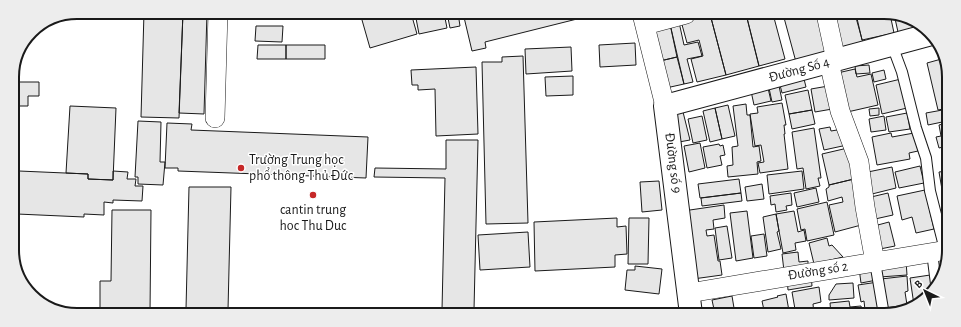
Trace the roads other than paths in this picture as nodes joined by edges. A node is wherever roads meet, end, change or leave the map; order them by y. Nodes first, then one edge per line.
1 (218, 19) edge
2 (827, 19) edge
3 (643, 20) edge
4 (925, 36) edge
5 (892, 45) junction
6 (833, 61) junction
7 (665, 106) junction
8 (215, 118) dead end
9 (941, 250) edge
10 (875, 262) junction
11 (938, 273) edge
12 (689, 293) junction
13 (690, 308) edge
14 (883, 308) edge

1 - 8 street
2 - 6 street
3 - 7 street, Đường số 9
4 - 5 street, Đường Số 4
5 - 6 street, Đường Số 4
5 - 9 lane
6 - 7 street, Đường Số 4
6 - 10 street
7 - 12 street, Đường số 9
9 - 10 street, Đường số 2
9 - 11 lane
10 - 12 street, Đường số 2
10 - 14 lane
12 - 13 street, Đường số 9

